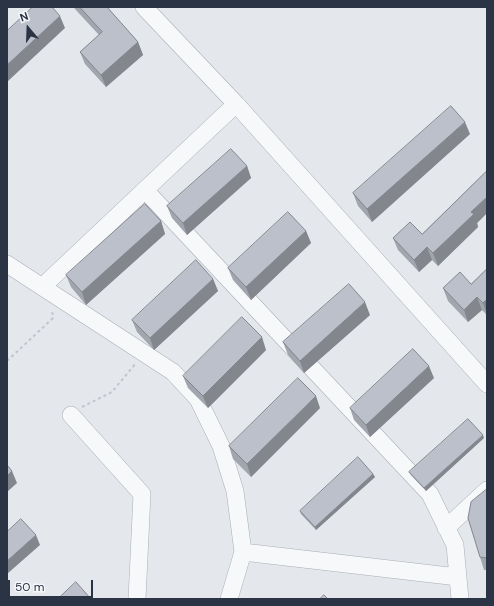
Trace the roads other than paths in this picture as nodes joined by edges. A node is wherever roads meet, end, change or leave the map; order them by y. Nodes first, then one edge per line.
1 (144, 7) edge
2 (236, 104) junction
3 (145, 190) junction
4 (7, 264) edge
5 (47, 290) junction
6 (487, 384) edge
7 (71, 415) road end
8 (487, 490) edge
9 (446, 528) junction
10 (243, 552) junction
11 (458, 577) junction
12 (137, 599) edge
13 (229, 599) edge
14 (460, 599) edge

1 - 2 street
2 - 3 street
2 - 6 street
3 - 5 street
3 - 9 street
4 - 5 street
5 - 10 street
7 - 12 street
8 - 9 street
9 - 11 street
10 - 11 street
10 - 13 street
11 - 14 street

